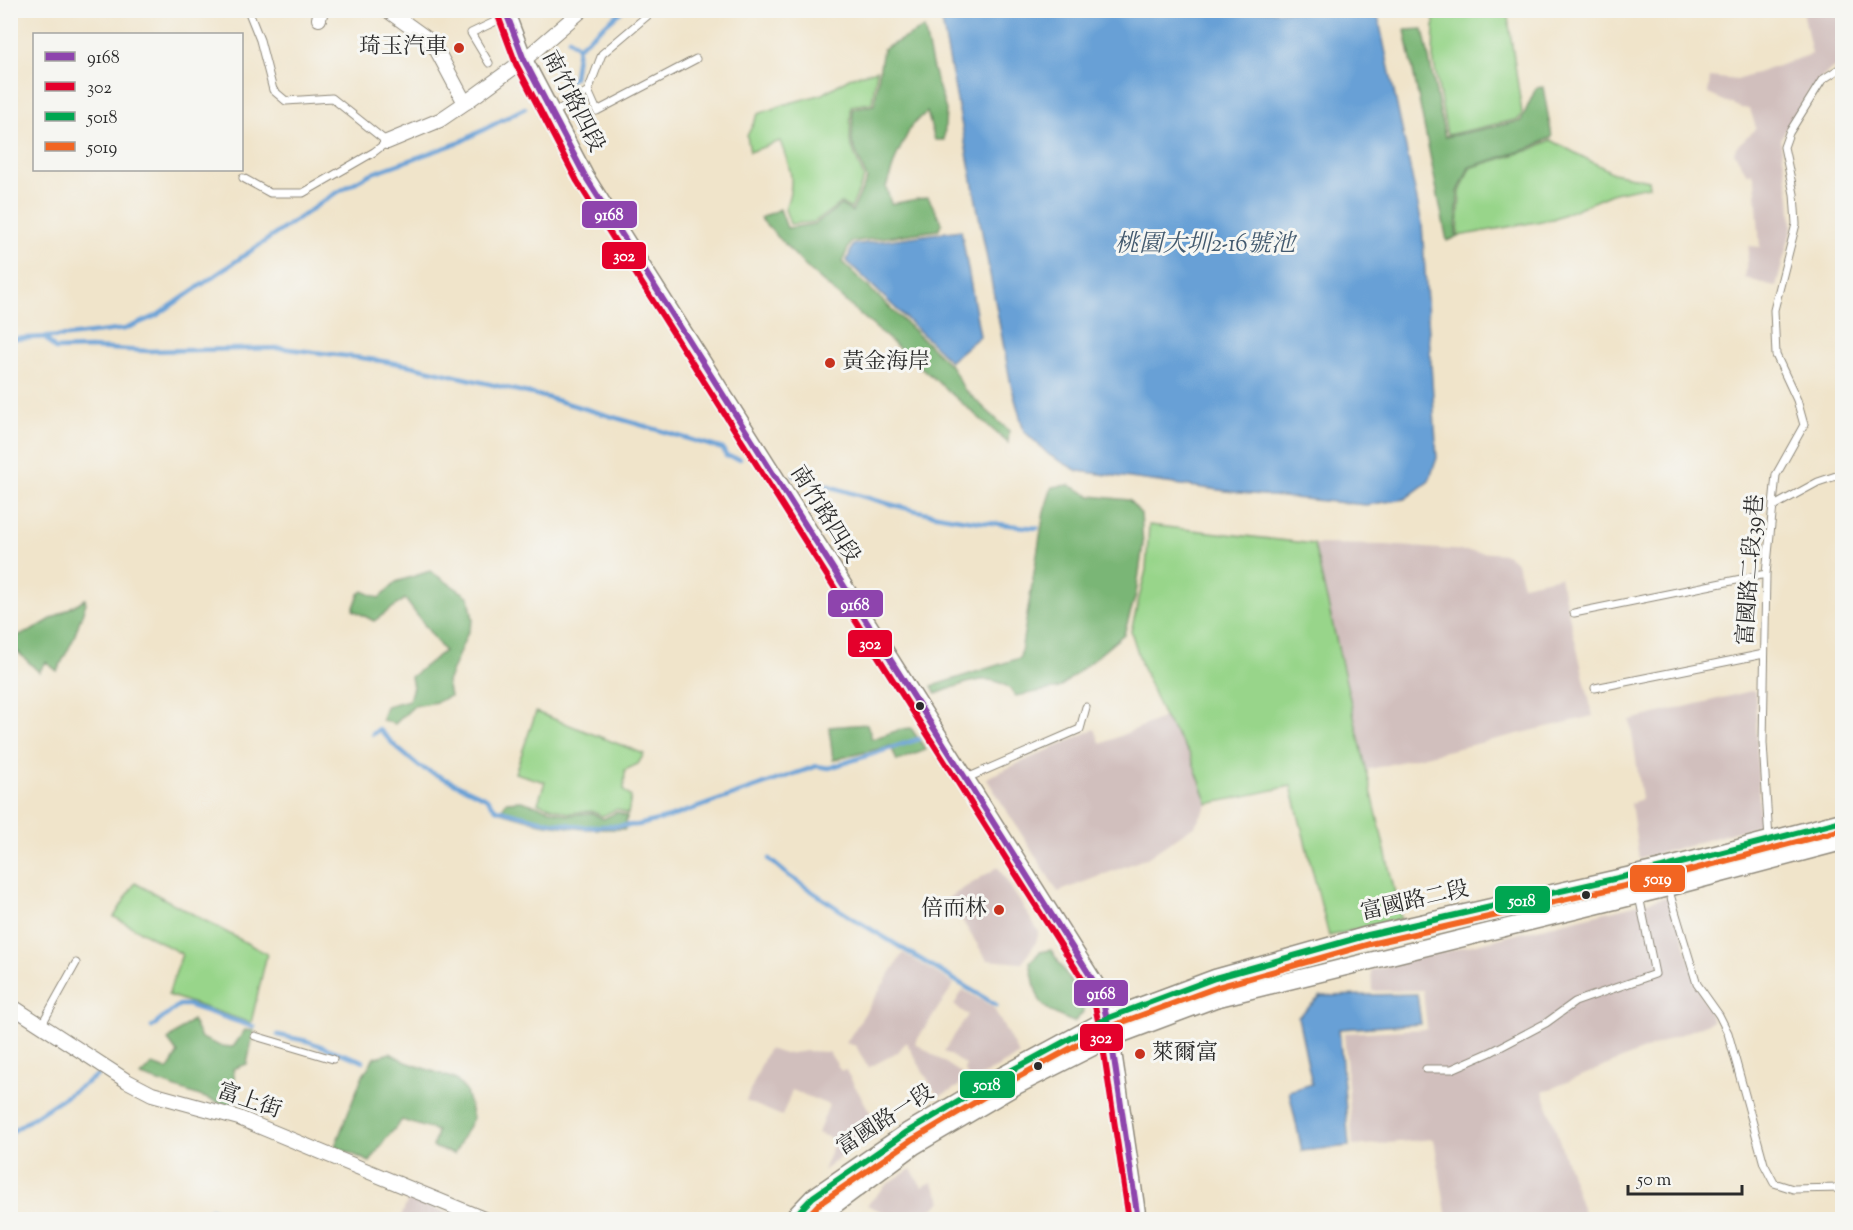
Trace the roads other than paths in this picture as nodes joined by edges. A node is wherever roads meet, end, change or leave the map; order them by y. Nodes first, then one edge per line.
1 (248, 10) edge
2 (387, 10) edge
3 (582, 10) edge
4 (654, 10) edge
5 (506, 13) edge
6 (696, 59) dead end
7 (524, 60) junction
8 (489, 63) dead end
9 (1842, 67) edge
10 (588, 91) junction
11 (465, 103) junction
12 (552, 114) junction
13 (387, 142) junction
14 (243, 178) dead end
15 (1842, 474) edge
16 (1774, 506) junction
17 (1766, 574) junction
18 (1574, 613) dead end
19 (1764, 654) junction
20 (1594, 688) dead end
21 (1086, 707) dead end
22 (964, 780) junction
23 (1842, 821) edge
24 (1769, 840) junction
25 (1842, 842) edge
26 (1774, 860) junction
27 (1662, 868) junction
28 (1668, 888) junction
29 (1639, 896) junction
30 (76, 963) dead end
31 (10, 1005) edge
32 (1108, 1018) junction
33 (42, 1024) junction
34 (255, 1036) dead end
35 (1111, 1038) junction
36 (333, 1059) dead end
37 (1426, 1069) dead end
38 (1842, 1188) edge
39 (486, 1220) edge
40 (791, 1220) edge
41 (819, 1220) edge
42 (1138, 1220) edge

1 - 13 lane
2 - 11 street
3 - 7 street
4 - 10 lane
5 - 7 street, 南竹路四段
5 - 8 lane
6 - 10 lane
7 - 11 street
7 - 12 street, 南竹路四段
9 - 16 lane, 富國路二段39巷
10 - 12 lane
11 - 13 street
12 - 22 street, 南竹路四段
13 - 14 lane
15 - 16 lane
16 - 17 lane, 富國路二段39巷
17 - 18 lane
17 - 19 lane, 富國路二段39巷
19 - 20 lane
19 - 24 lane, 富國路二段39巷
21 - 22 lane
22 - 32 street, 南竹路四段
23 - 24 street, 富國路二段
24 - 26 lane, 富國路二段39巷
24 - 27 street, 富國路二段
25 - 26 street, 富國路二段
26 - 28 street, 富國路二段
27 - 28 lane
27 - 32 street, 富國路二段
28 - 29 street, 富國路二段
28 - 38 lane
29 - 35 street, 富國路二段
29 - 37 lane
30 - 33 lane
31 - 33 street, 富上街
32 - 35 street, 南竹路四段
32 - 40 street, 富國路一段
33 - 39 street, 富上街
34 - 36 lane
35 - 41 street, 富國路一段
35 - 42 street, 南竹路四段

